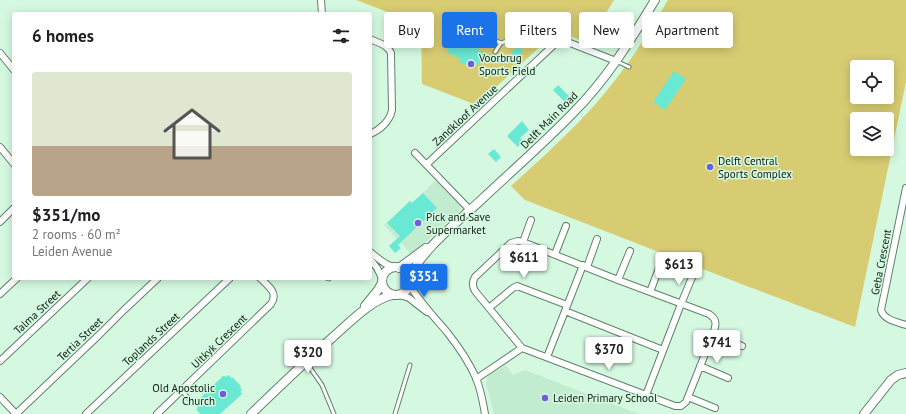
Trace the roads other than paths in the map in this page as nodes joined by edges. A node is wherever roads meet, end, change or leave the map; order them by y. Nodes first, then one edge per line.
1 (321, 0) edge
2 (655, 0) edge
3 (322, 12) edge
4 (372, 40) edge
5 (497, 41) edge
6 (505, 42) edge
7 (501, 43) junction
8 (571, 43) edge
9 (551, 48) edge
10 (495, 52) dead end
11 (0, 53) edge
12 (616, 61) junction
13 (629, 67) dead end
14 (12, 68) edge
15 (372, 133) edge
16 (0, 149) edge
17 (415, 153) dead end
18 (12, 162) edge
19 (427, 164) junction
20 (906, 188) edge
21 (12, 210) edge
22 (470, 210) junction
23 (531, 220) dead end
24 (0, 222) edge
25 (566, 226) dead end
26 (439, 238) junction
27 (598, 239) dead end
28 (523, 242) junction
29 (630, 251) dead end
30 (372, 254) edge
31 (555, 254) junction
32 (372, 262) edge
33 (661, 263) dead end
34 (585, 266) junction
35 (397, 268) junction
36 (693, 275) dead end
37 (15, 280) edge
38 (86, 280) edge
39 (156, 280) edge
40 (228, 280) edge
41 (262, 280) edge
42 (618, 280) junction
43 (382, 281) junction
44 (409, 282) junction
45 (650, 292) junction
46 (0, 294) edge
47 (396, 295) junction
48 (681, 304) junction
49 (490, 308) junction
50 (566, 308) junction
51 (352, 320) junction
52 (438, 322) junction
53 (906, 325) edge
54 (713, 334) junction
55 (742, 346) dead end
56 (522, 348) junction
57 (663, 350) junction
58 (547, 357) junction
59 (0, 361) edge
60 (306, 362) junction
61 (410, 365) dead end
62 (700, 366) junction
63 (906, 373) edge
64 (728, 378) dead end
65 (476, 379) junction
66 (182, 391) junction
67 (646, 395) junction
68 (0, 397) edge
69 (688, 397) junction
70 (191, 401) dead end
71 (716, 408) dead end
72 (16, 414) edge
73 (86, 414) edge
74 (157, 414) edge
75 (251, 414) edge
76 (334, 414) edge
77 (395, 414) edge
78 (485, 414) edge
79 (864, 414) edge

1 - 3 street
2 - 12 street, Delft Main Road
4 - 15 street
5 - 7 lane
6 - 7 lane
7 - 10 lane
8 - 12 street
9 - 19 street, Zandkloof Avenue
11 - 14 street
12 - 13 lane
12 - 22 street, Delft Main Road
16 - 18 street
17 - 19 street
19 - 22 street
20 - 53 street, Geba Crescent
21 - 24 street
22 - 26 street, Delft Main Road
23 - 28 street
25 - 31 street
26 - 35 street, Delft Main Road
26 - 44 street, Delft Main Road
27 - 34 street
28 - 31 street
28 - 49 street
29 - 42 street
30 - 35 street
31 - 34 street
32 - 43 street
33 - 45 street
34 - 42 street
34 - 50 street
35 - 43 street
35 - 44 street
36 - 48 street
37 - 46 street
38 - 59 street, Talma Street
39 - 72 street, Tertia Street
40 - 73 street, Toplands Street
41 - 66 street, Uitkyk Crescent
42 - 45 street
43 - 47 street
43 - 51 street
44 - 47 street
44 - 52 street
45 - 48 street
47 - 51 street
47 - 52 street
48 - 54 street
48 - 57 street
49 - 50 street
49 - 56 street
50 - 57 street
50 - 58 street
51 - 60 street
52 - 65 street
54 - 55 street
54 - 62 street
56 - 58 street
56 - 65 street
57 - 67 street
58 - 67 street
60 - 75 street
60 - 76 lane
61 - 77 lane
62 - 64 street
62 - 69 street
63 - 79 street
65 - 78 street
66 - 70 lane
66 - 74 street, Uitkyk Crescent
67 - 69 street
68 - 72 street
69 - 71 street

